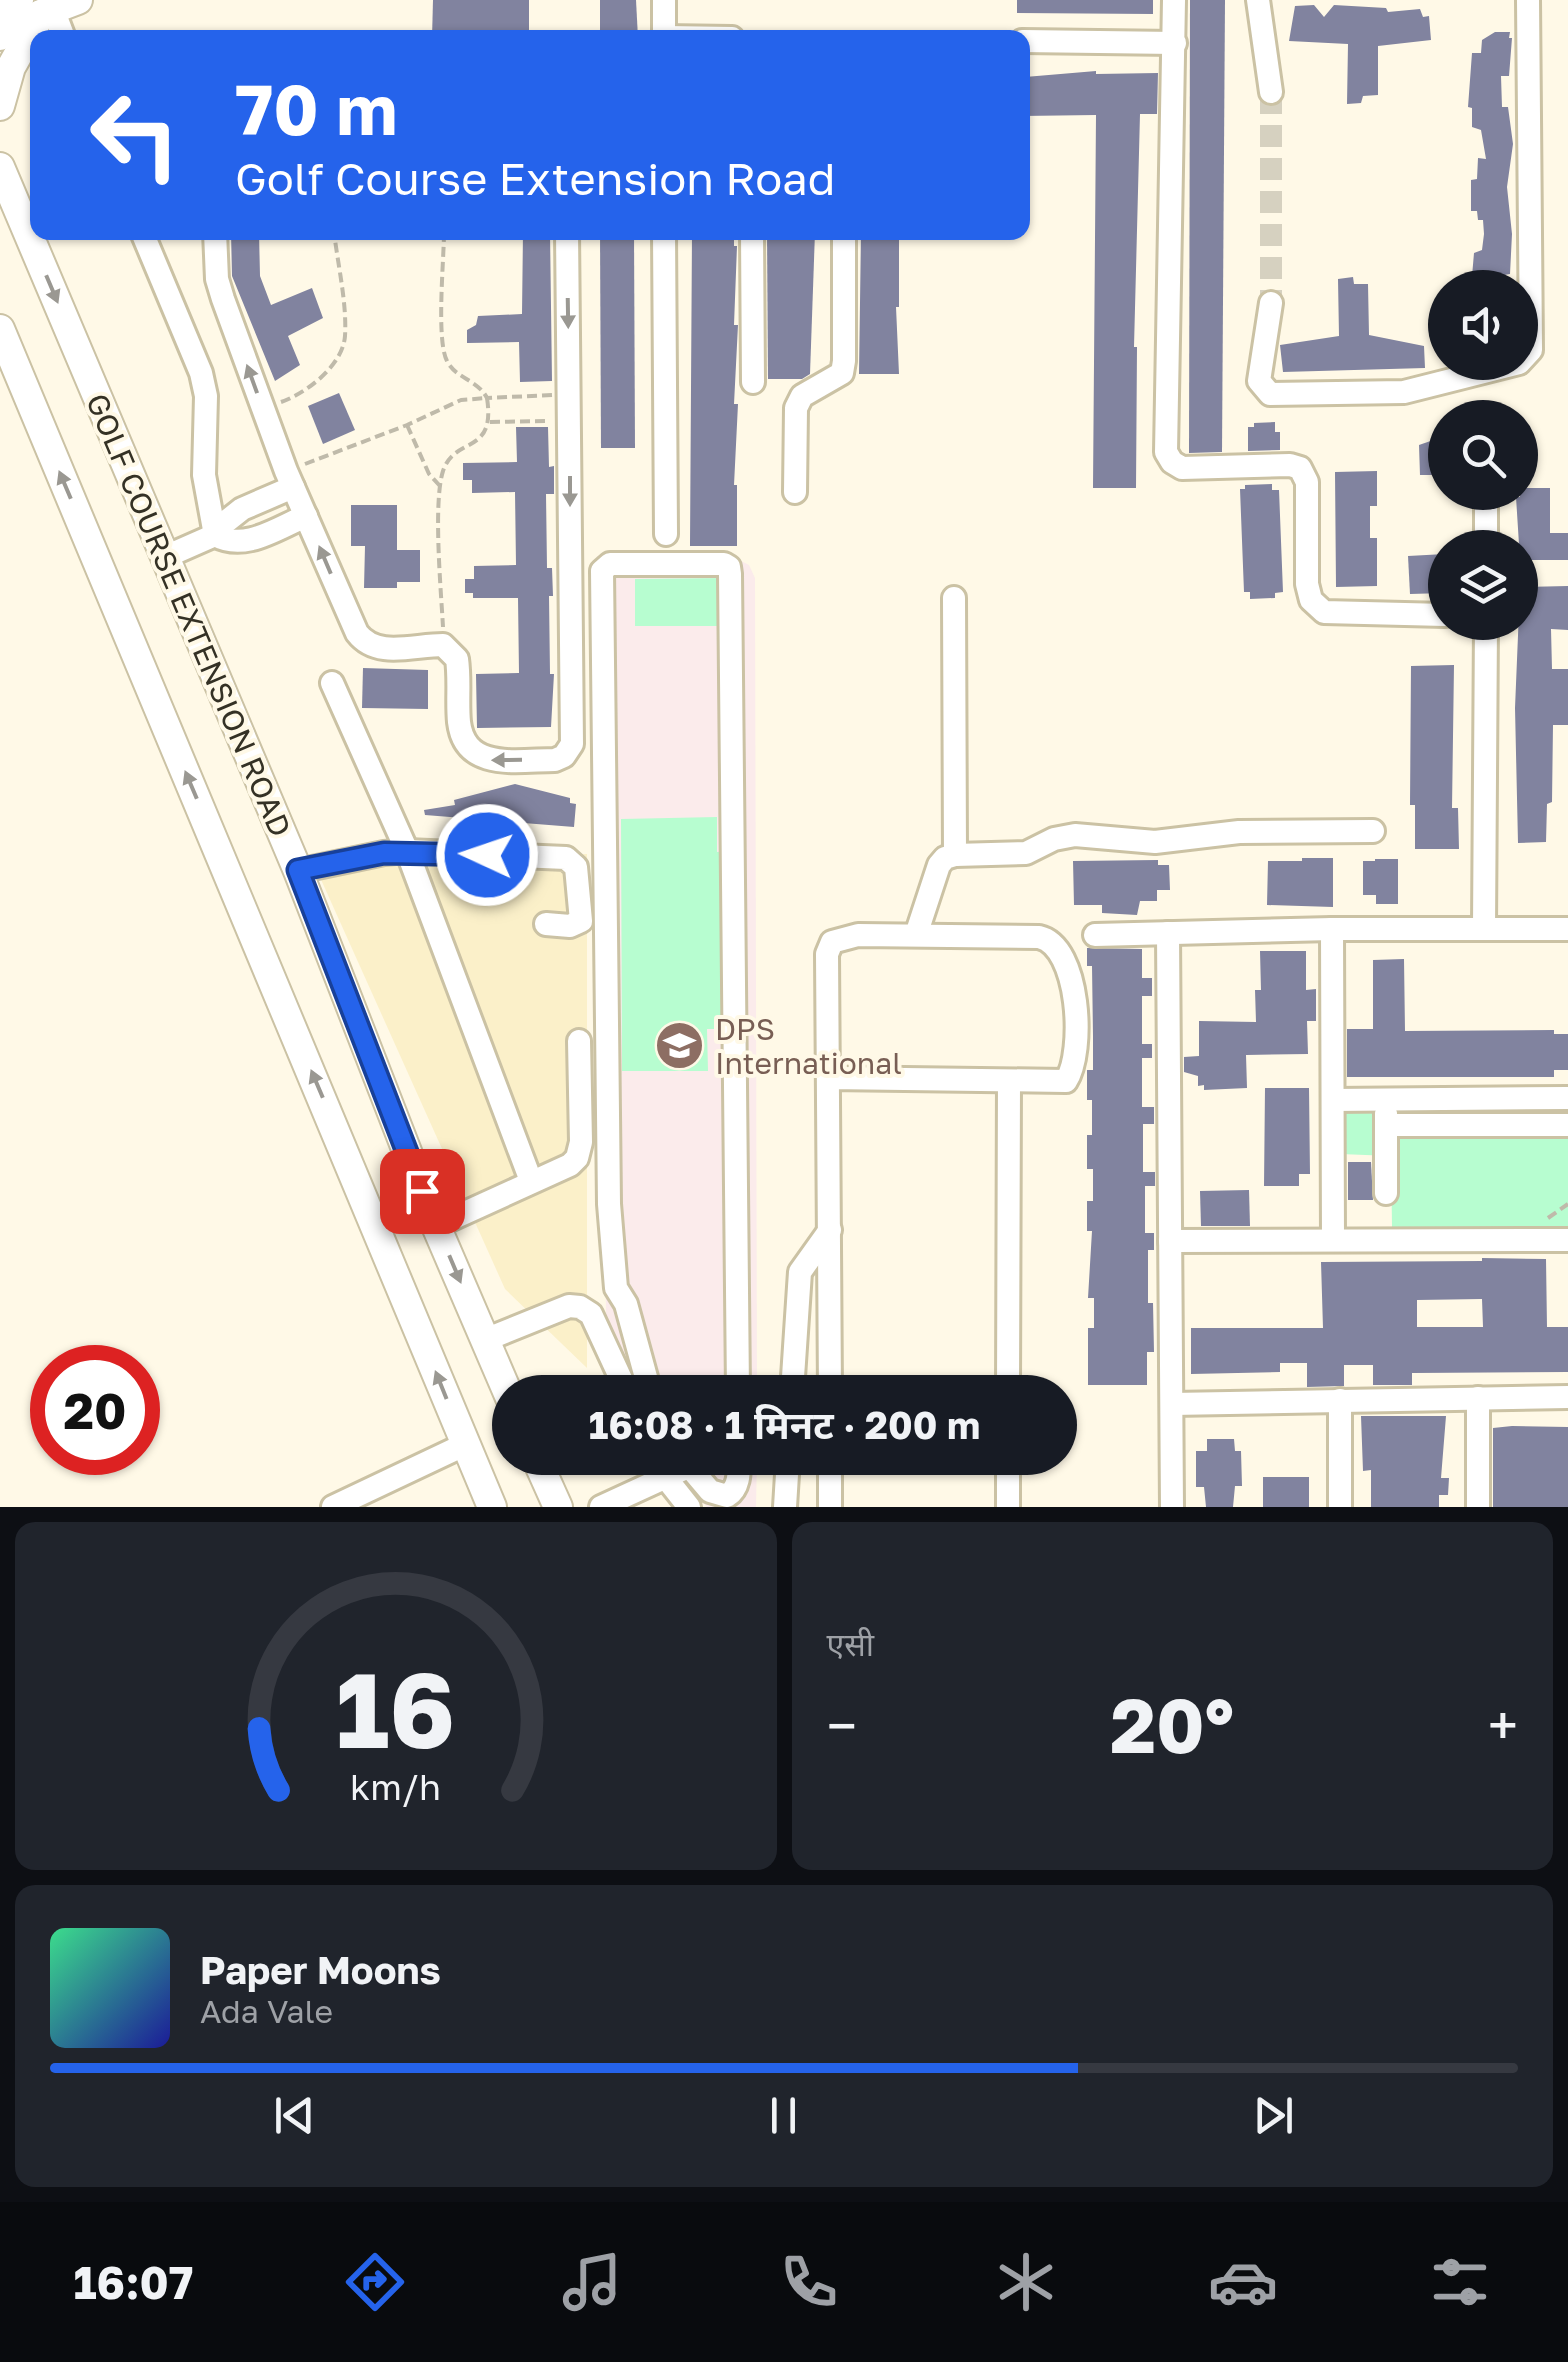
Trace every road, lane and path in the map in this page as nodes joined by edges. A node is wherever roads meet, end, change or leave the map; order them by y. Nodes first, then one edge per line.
1 (664, 0) edge
2 (1174, 0) edge
3 (1258, 0) edge
4 (1528, 0) edge
5 (29, 5) edge
6 (56, 30) edge
7 (664, 30) edge
8 (0, 36) edge
9 (1030, 40) edge
10 (1174, 43) junction
11 (1271, 92) tunnel mouth
12 (0, 106) edge
13 (0, 167) edge
14 (30, 238) edge
15 (31, 240) edge
16 (145, 240) edge
17 (215, 240) edge
18 (335, 240) edge
19 (444, 240) edge
20 (566, 240) edge
21 (664, 240) edge
22 (752, 240) edge
23 (844, 240) edge
24 (1271, 303) tunnel mouth
25 (0, 329) edge
26 (753, 382) dead end
27 (569, 394) junction
28 (487, 398) junction
29 (263, 408) junction
30 (569, 420) junction
31 (490, 422) junction
32 (406, 425) junction
33 (290, 479) junction
34 (441, 486) junction
35 (796, 492) dead end
36 (306, 516) junction
37 (215, 534) junction
38 (666, 534) dead end
39 (165, 556) junction
40 (954, 598) dead end
41 (1428, 615) edge
42 (1486, 640) edge
43 (443, 645) junction
44 (332, 683) dead end
45 (1373, 830) dead end
46 (408, 852) junction
47 (955, 856) junction
48 (298, 870) junction
49 (546, 924) dead end
50 (1332, 929) junction
51 (1484, 929) junction
52 (1568, 930) edge
53 (1168, 933) junction
54 (916, 935) junction
55 (1095, 935) dead end
56 (578, 1041) dead end
57 (829, 1078) junction
58 (1009, 1082) junction
59 (1568, 1098) edge
60 (1332, 1100) junction
61 (1387, 1100) junction
62 (1386, 1125) junction
63 (1568, 1125) edge
64 (531, 1181) junction
65 (1386, 1194) dead end
66 (1568, 1204) edge
67 (1548, 1218) dead end
68 (436, 1226) junction
69 (830, 1230) junction
70 (1170, 1240) junction
71 (1333, 1240) junction
72 (1568, 1240) edge
73 (616, 1288) junction
74 (580, 1307) junction
75 (629, 1321) junction
76 (600, 1334) junction
77 (485, 1340) junction
78 (500, 1375) edge
79 (619, 1375) edge
80 (645, 1375) edge
81 (738, 1375) edge
82 (793, 1375) edge
83 (830, 1375) edge
84 (1008, 1375) edge
85 (1568, 1397) edge
86 (1478, 1398) junction
87 (1340, 1400) junction
88 (1172, 1404) junction
89 (466, 1444) junction
90 (544, 1475) edge
91 (651, 1475) edge
92 (667, 1475) edge
93 (696, 1475) edge
94 (739, 1475) edge
95 (787, 1475) edge
96 (830, 1475) edge
97 (1008, 1475) edge
98 (333, 1507) edge
99 (492, 1507) edge
100 (558, 1507) edge
101 (601, 1507) edge
102 (689, 1507) edge
103 (785, 1507) edge
104 (830, 1507) edge
105 (1008, 1507) edge
106 (1172, 1507) edge
107 (1340, 1507) edge
108 (1478, 1507) edge

1 - 7 street
2 - 10 street
3 - 11 street
4 - 24 street
5 - 6 street
5 - 8 main road
5 - 12 main road
9 - 10 street
10 - 41 street
13 -> 14 main road, GOLF COURSE EXTENSION ROAD
15 -> 39 main road, GOLF COURSE EXTENSION ROAD
16 - 37 street
29 -> 17 street
18 - 29 path
19 - 28 path
20 -> 27 street
21 - 38 street
22 - 26 street
23 - 35 street
89 -> 25 main road
27 - 28 path
27 - 30 street
28 - 31 path
28 - 32 path
29 - 33 street
30 - 31 path
30 -> 43 street
31 - 34 path
32 - 33 path
32 - 34 path
33 - 36 street
33 - 37 street
34 - 43 path
36 - 37 street
43 -> 36 street
37 - 39 street
39 - 48 main road, GOLF COURSE EXTENSION ROAD
40 - 47 street
42 - 51 street
44 - 46 street
45 - 47 street
46 - 48 street
46 - 49 street
46 - 64 street
47 - 54 street
48 - 68 main road, GOLF COURSE EXTENSION ROAD
50 - 51 street
50 - 53 street
50 - 60 street
51 - 52 street
53 - 55 street
53 - 70 street
54 - 57 street
54 - 58 street
56 - 64 street
57 - 58 street
57 - 69 street
58 - 84 street
59 - 61 street
60 - 61 street
60 - 71 street
61 - 62 street
62 - 63 street
62 - 65 street
64 - 68 street
66 - 67 path
68 -> 77 main road, GOLF COURSE EXTENSION ROAD
69 - 82 street
69 - 83 street
70 - 71 street
70 - 88 street
71 - 72 street
73 - 74 street
73 - 75 street
73 - 81 street
74 - 76 street
74 - 77 street
75 - 76 street
75 - 80 street
76 - 79 street
77 - 78 main road, GOLF COURSE EXTENSION ROAD
85 - 86 street
86 - 87 street
86 - 108 street
87 - 88 street
87 - 107 street
88 - 106 street
89 - 98 street
89 - 99 main road
90 - 100 main road
91 - 101 street
92 - 102 street
93 - 94 street
95 - 103 street
96 - 104 street
97 - 105 street

